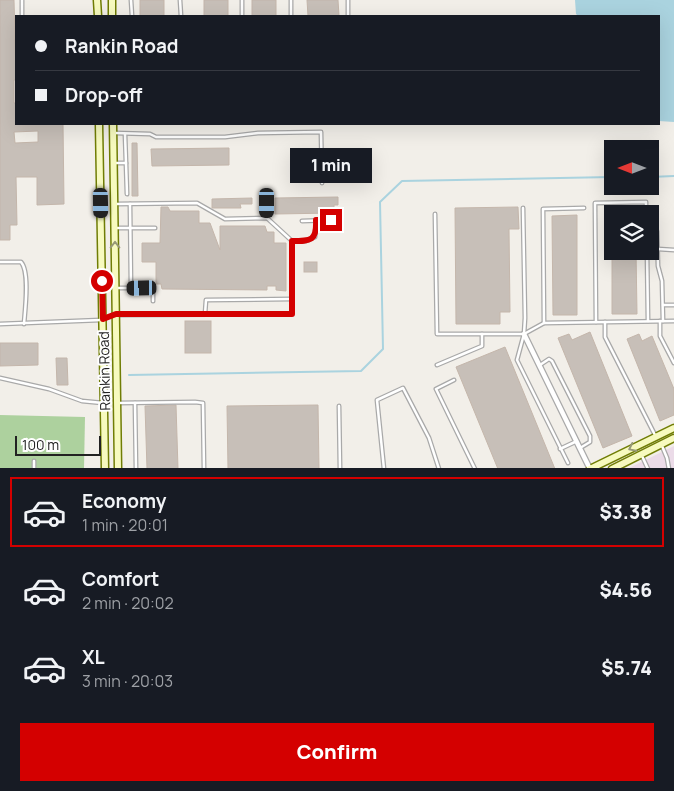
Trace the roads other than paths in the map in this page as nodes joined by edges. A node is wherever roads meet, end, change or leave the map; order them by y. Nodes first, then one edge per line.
1 (22, 0) edge
2 (98, 0) edge
3 (112, 0) edge
4 (131, 0) edge
5 (180, 0) edge
6 (242, 0) edge
7 (291, 0) edge
8 (348, 0) edge
9 (22, 15) edge
10 (98, 15) edge
11 (112, 15) edge
12 (132, 15) edge
13 (181, 15) edge
14 (242, 15) edge
15 (291, 15) edge
16 (348, 15) edge
17 (100, 125) edge
18 (113, 125) edge
19 (100, 133) junction
20 (114, 133) junction
21 (125, 134) junction
22 (114, 163) junction
23 (126, 163) junction
24 (322, 183) dead end
25 (127, 194) dead end
26 (101, 203) junction
27 (267, 203) dead end
28 (115, 204) junction
29 (130, 204) junction
30 (646, 205) edge
31 (523, 208) dead end
32 (584, 208) dead end
33 (435, 214) dead end
34 (267, 218) junction
35 (316, 220) junction
36 (331, 220) dead end
37 (302, 221) dead end
38 (115, 228) junction
39 (130, 228) junction
40 (155, 228) dead end
41 (292, 241) junction
42 (659, 249) edge
43 (674, 250) edge
44 (647, 260) edge
45 (658, 260) edge
46 (0, 262) edge
47 (116, 288) junction
48 (131, 288) junction
49 (292, 299) junction
50 (153, 301) dead end
51 (663, 305) junction
52 (674, 305) edge
53 (116, 314) junction
54 (205, 314) junction
55 (103, 319) junction
56 (674, 320) edge
57 (648, 321) junction
58 (662, 321) junction
59 (596, 322) junction
60 (605, 322) junction
61 (544, 323) junction
62 (0, 324) edge
63 (24, 324) junction
64 (482, 334) junction
65 (524, 334) junction
66 (674, 363) edge
67 (437, 365) dead end
68 (539, 365) junction
69 (0, 378) edge
70 (454, 380) dead end
71 (118, 402) junction
72 (135, 402) junction
73 (104, 403) junction
74 (339, 406) dead end
75 (674, 428) edge
76 (656, 436) junction
77 (674, 438) edge
78 (576, 441) junction
79 (661, 445) junction
80 (580, 448) junction
81 (560, 449) junction
82 (641, 454) junction
83 (34, 461) dead end
84 (568, 463) dead end
85 (34, 468) edge
86 (105, 468) edge
87 (118, 468) edge
88 (136, 468) edge
89 (204, 468) edge
90 (340, 468) edge
91 (384, 468) edge
92 (440, 468) edge
93 (476, 468) edge
94 (590, 468) edge
95 (612, 468) edge
96 (648, 468) edge
97 (669, 468) edge

1 - 9 lane
2 - 10 main road
3 - 11 main road
4 - 12 lane
5 - 13 lane
6 - 14 lane
7 - 15 lane
8 - 16 lane
17 - 19 main road, Rankin Road
18 - 20 main road, Rankin Road
19 - 20 main road
19 - 26 main road, Rankin Road
20 - 21 lane
20 - 22 main road, Rankin Road
21 - 23 lane
21 - 24 lane
22 - 23 lane
22 - 28 main road, Rankin Road
23 - 25 lane
26 - 28 main road
26 - 55 main road, Rankin Road
27 - 34 lane
28 - 29 lane
28 - 38 main road, Rankin Road
29 - 34 lane
29 - 39 lane
30 - 59 lane
31 - 65 lane
32 - 61 lane
33 - 64 lane
34 - 41 lane
35 - 36 lane
35 - 37 lane
35 - 41 lane
38 - 39 lane
47 -> 38 main road, Rankin Road
39 - 40 lane
39 - 48 lane
41 - 49 lane
42 - 43 lane
44 - 57 lane
45 - 51 lane
46 - 63 lane
47 - 48 lane
47 - 53 main road, Rankin Road
48 - 50 lane
49 - 54 lane
49 - 54 lane
51 - 52 lane
51 - 58 lane
53 - 54 lane
53 - 55 main road
53 - 71 main road, Rankin Road
55 - 63 lane
55 - 73 main road, Rankin Road
56 - 58 lane
57 - 58 lane
57 - 60 lane
58 - 66 lane
59 - 60 lane
59 - 61 lane
60 - 76 lane
61 - 65 lane
62 - 63 lane
64 - 65 lane
64 - 67 lane
65 - 68 street
65 - 81 lane
68 - 78 street
68 - 80 lane
69 - 73 lane
70 - 93 lane
71 - 72 lane
71 - 73 main road
71 - 87 main road, Rankin Road
72 - 88 lane
72 - 89 lane
73 - 86 main road, Rankin Road
74 - 90 lane
75 - 76 main road
76 - 79 street
76 -> 94 main road
77 - 79 main road
78 - 80 street
78 - 81 lane
79 - 82 main road
79 - 97 lane
80 - 94 street
81 - 84 lane
82 - 95 main road
82 - 96 lane
83 - 85 lane
91 - 92 lane

